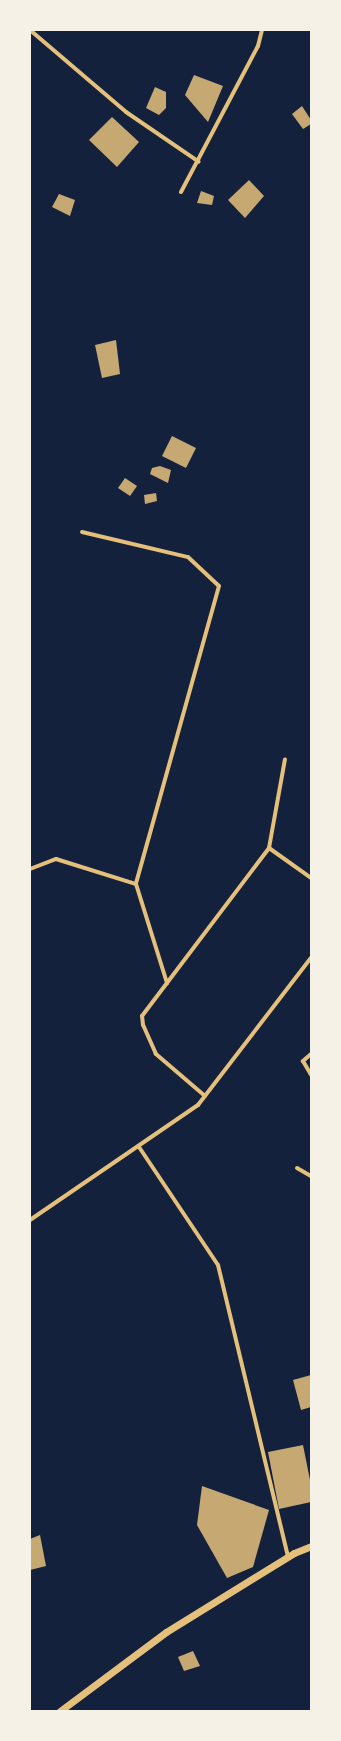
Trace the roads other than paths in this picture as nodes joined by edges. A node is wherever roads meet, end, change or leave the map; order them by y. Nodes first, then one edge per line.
1 (30, 30) edge
2 (262, 30) edge
3 (199, 162) junction
4 (182, 192) dead end
5 (82, 532) dead end
6 (285, 759) dead end
7 (269, 848) junction
8 (30, 869) edge
9 (311, 878) edge
10 (136, 884) junction
11 (311, 958) edge
12 (167, 983) junction
13 (311, 1054) edge
14 (311, 1075) edge
15 (205, 1096) junction
16 (139, 1147) junction
17 (297, 1168) dead end
18 (311, 1176) edge
19 (30, 1220) edge
20 (311, 1546) edge
21 (288, 1557) junction
22 (60, 1711) edge

1 - 3 street
2 - 3 street
3 - 4 street
5 - 10 street
6 - 7 street
7 - 9 street
7 - 12 street
8 - 10 street
10 - 12 street
11 - 15 street
12 - 15 street
13 - 14 street
15 - 16 street
16 - 19 street
16 - 21 street
17 - 18 street
20 - 21 street
21 - 22 street

